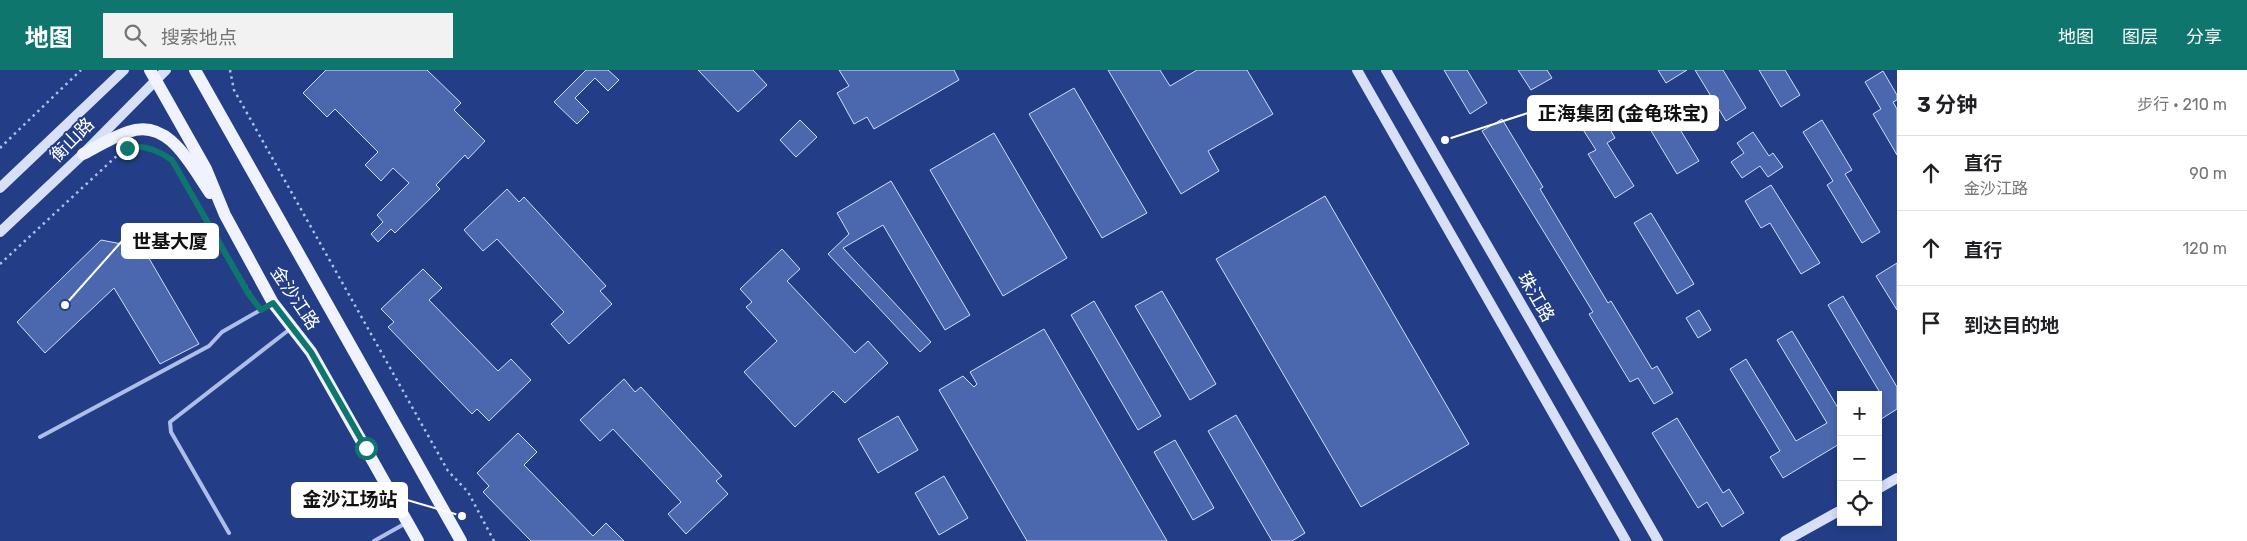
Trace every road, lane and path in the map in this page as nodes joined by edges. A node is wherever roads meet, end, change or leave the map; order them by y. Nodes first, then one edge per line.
1 (81, 70) edge
2 (124, 70) edge
3 (166, 70) edge
4 (195, 70) edge
5 (230, 70) edge
6 (1357, 70) edge
7 (1386, 70) edge
8 (153, 75) edge
9 (0, 148) edge
10 (83, 154) junction
11 (0, 188) edge
12 (225, 215) junction
13 (0, 232) edge
14 (0, 264) edge
15 (273, 303) junction
16 (261, 310) junction
17 (292, 328) junction
18 (40, 437) dead end
19 (1897, 478) edge
20 (1882, 487) edge
21 (1837, 512) edge
22 (408, 522) junction
23 (229, 533) dead end
24 (374, 541) edge
25 (418, 541) edge
26 (461, 541) edge
27 (494, 541) edge
28 (1626, 541) edge
29 (1658, 541) edge
30 (1786, 541) edge

1 - 9 path
2 - 11 main road, 衡山路
3 - 8 main road, 衡山路
4 - 26 main road, 金沙江路
5 - 27 path
6 - 28 main road
7 - 29 main road, 珠江路
8 - 10 main road, 衡山路
8 - 12 main road, 金沙江路
10 - 12 main road
10 - 13 main road, 衡山路
12 - 15 main road, 金沙江路
14 - 16 path
15 - 16 lane
15 - 17 main road, 金沙江路
16 - 18 lane
17 - 22 main road, 金沙江路
17 - 23 lane
19 - 20 main road
21 - 30 main road
22 - 24 lane
22 - 25 main road, 金沙江路

